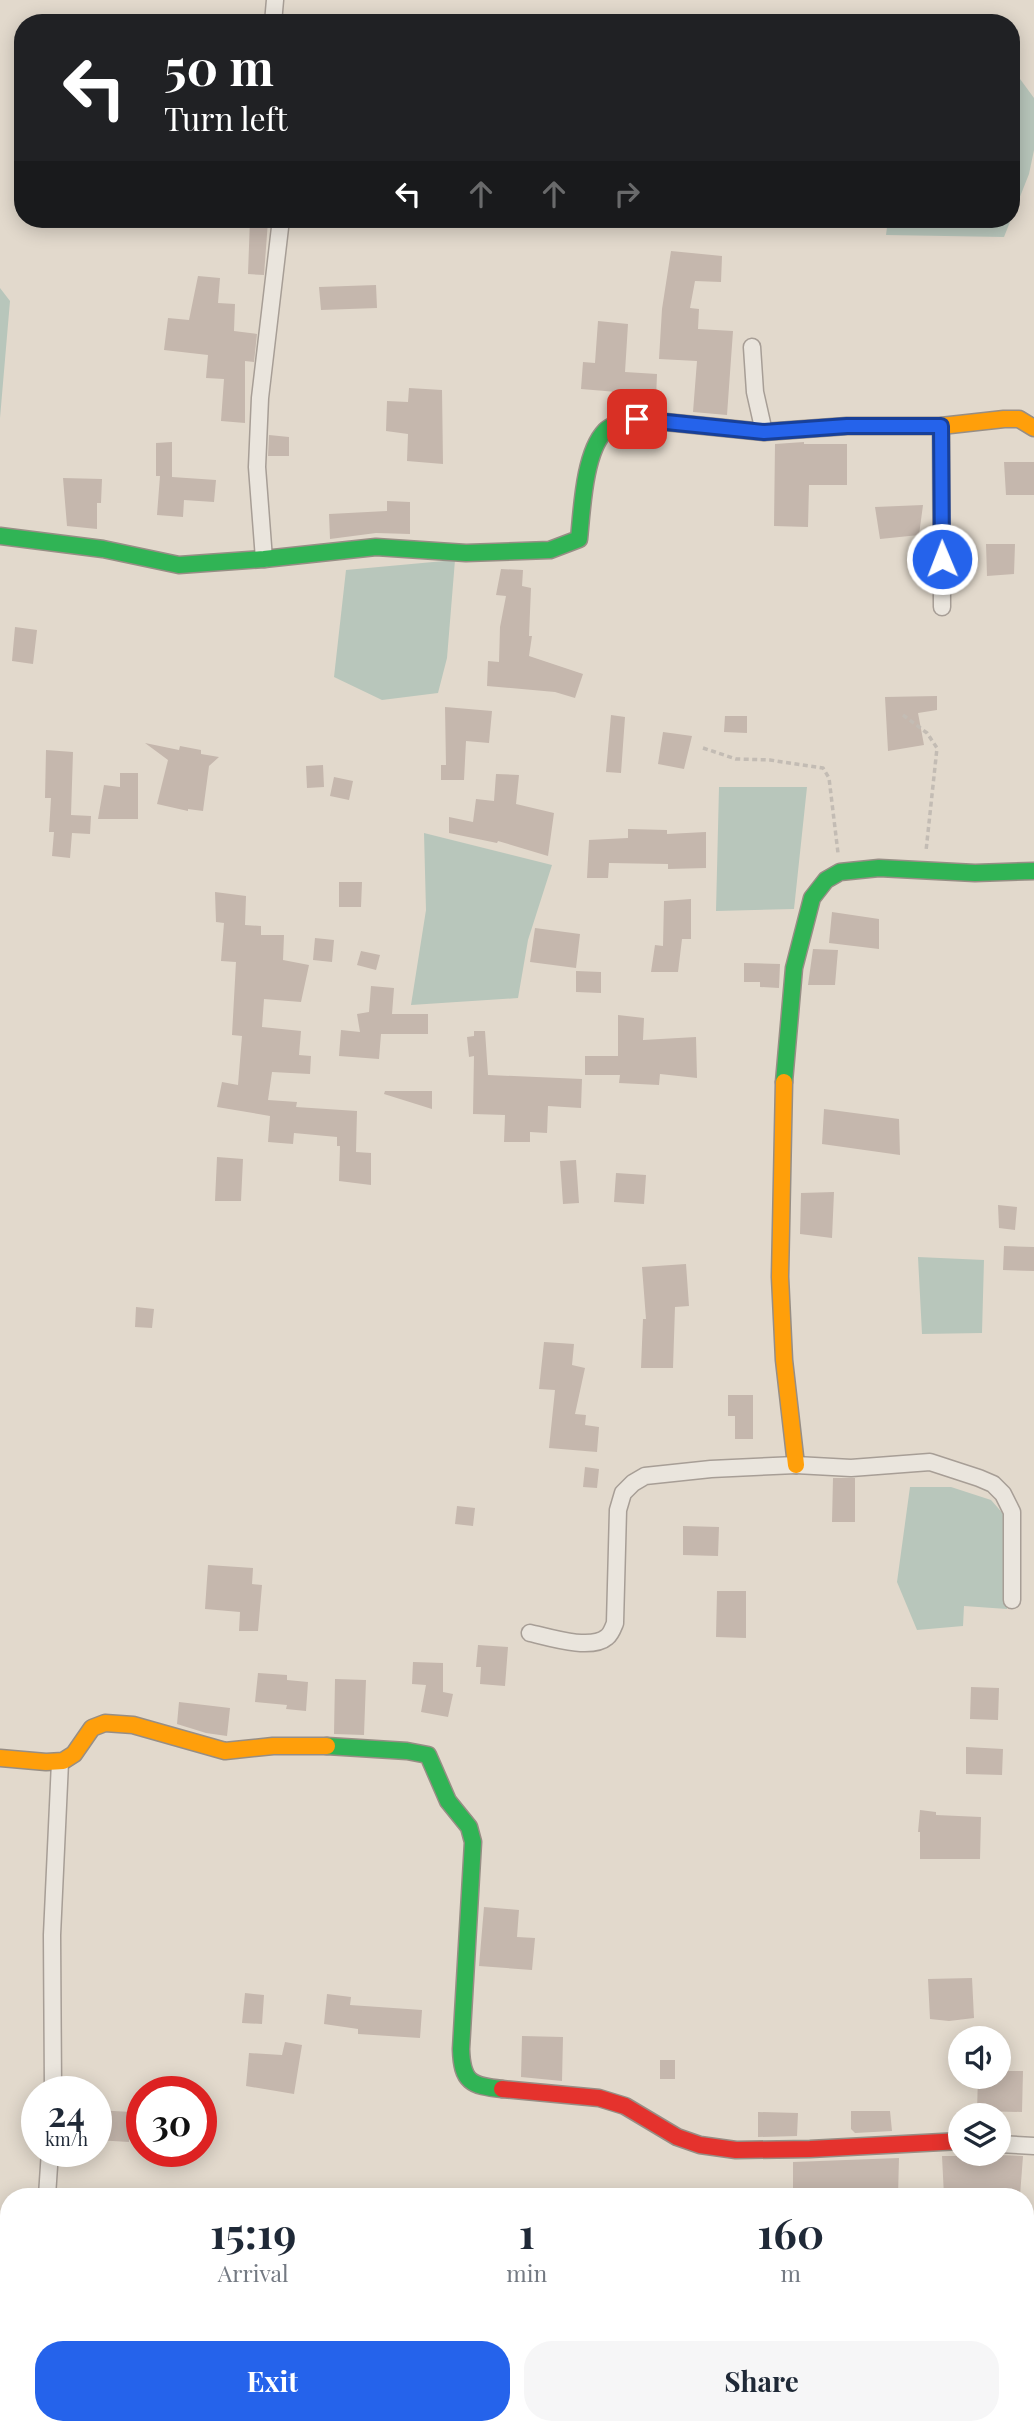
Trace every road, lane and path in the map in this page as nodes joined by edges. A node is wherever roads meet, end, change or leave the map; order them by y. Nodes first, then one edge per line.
1 (280, 228) edge
2 (752, 347) dead end
3 (941, 426) junction
4 (1034, 428) edge
5 (764, 432) junction
6 (0, 536) edge
7 (264, 559) junction
8 (942, 607) dead end
9 (903, 715) dead end
10 (703, 747) dead end
11 (924, 870) junction
12 (1034, 871) edge
13 (839, 872) junction
14 (796, 1465) junction
15 (1012, 1600) dead end
16 (530, 1633) dead end
17 (0, 1758) edge
18 (60, 1762) junction
19 (53, 2076) edge
20 (948, 2142) edge
21 (1011, 2145) edge
22 (1034, 2146) edge
23 (49, 2167) edge
24 (48, 2188) edge

1 - 7 street
2 - 5 street
3 - 4 street
3 - 5 street
3 - 8 street
5 - 7 street
6 - 7 street
9 - 11 path
10 - 13 path
11 - 12 street
11 - 13 street
13 - 14 street
14 - 15 street
14 - 16 street
17 - 18 street
18 - 19 street
18 - 20 street
21 - 22 street
23 - 24 street

